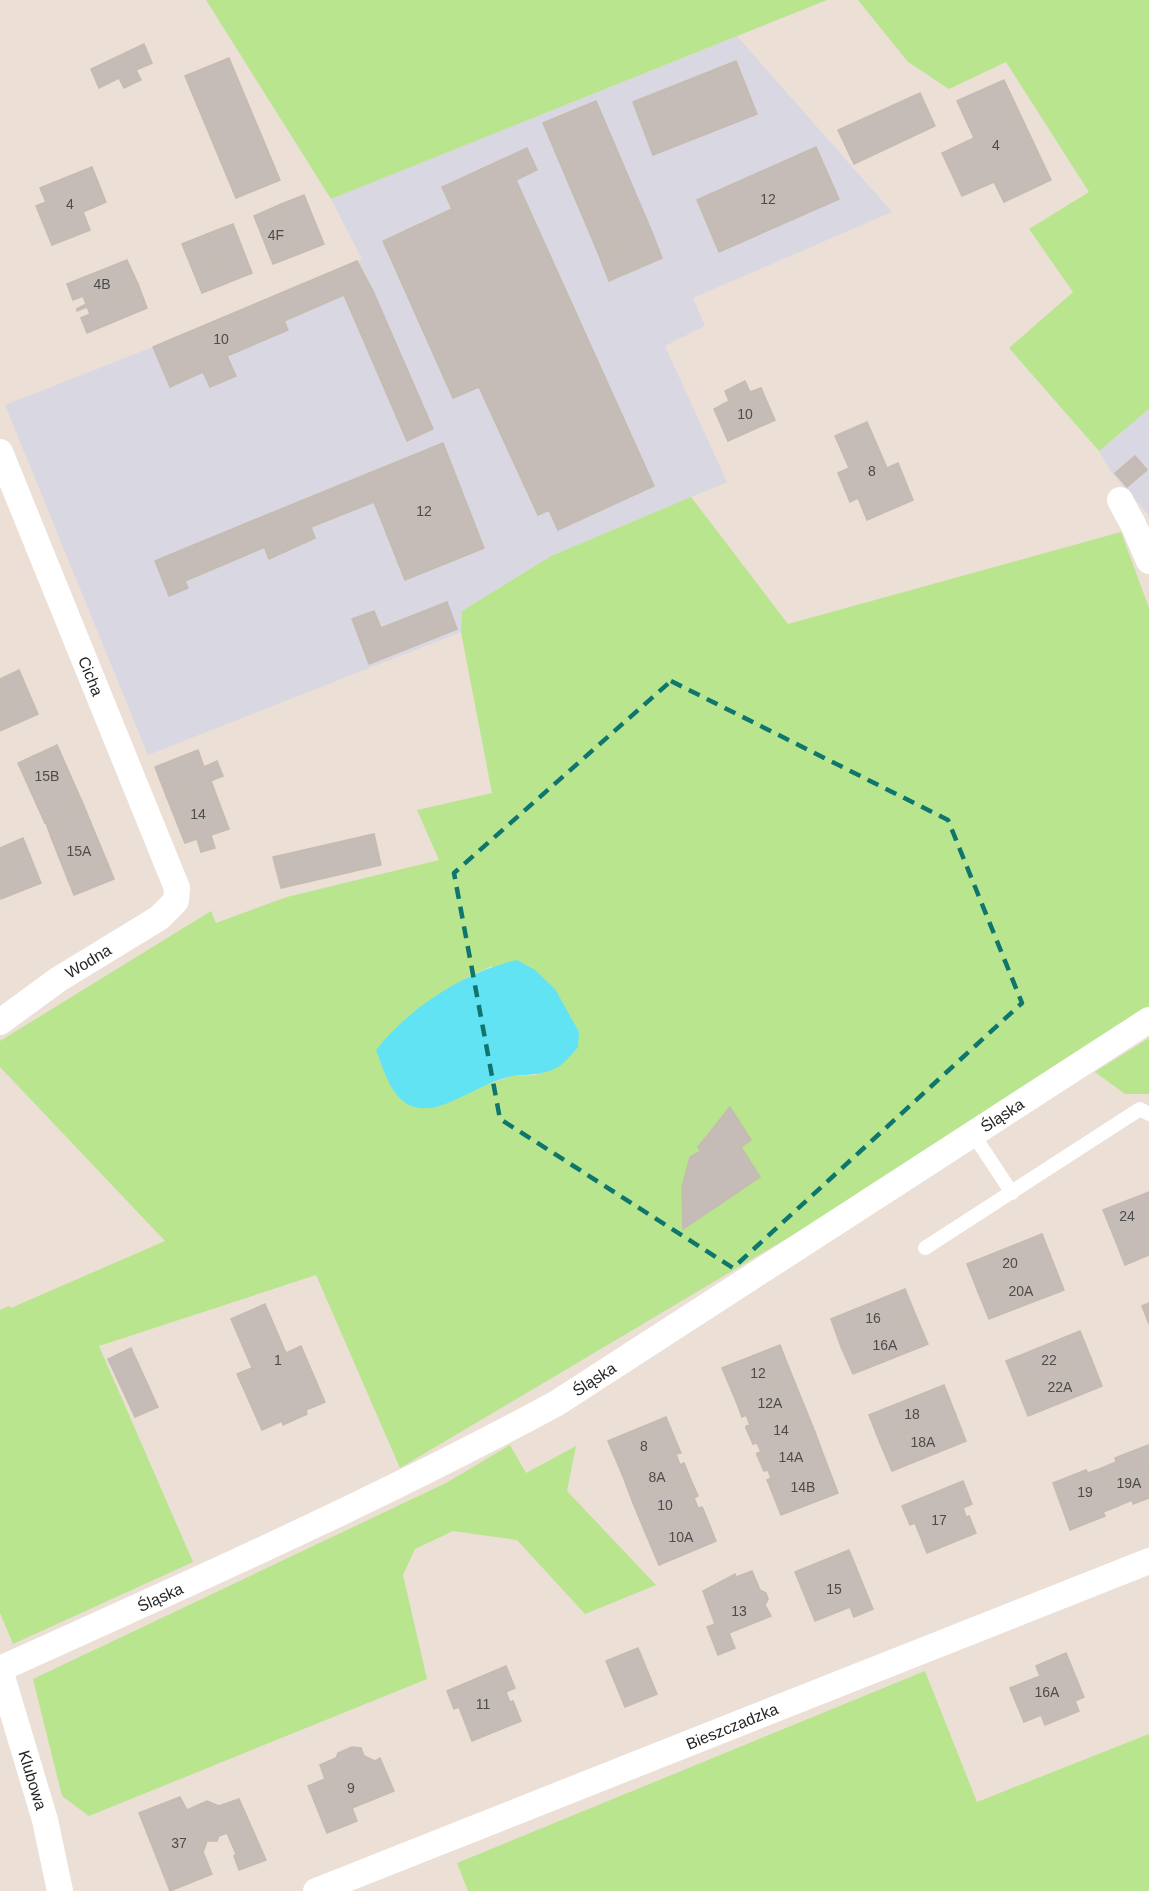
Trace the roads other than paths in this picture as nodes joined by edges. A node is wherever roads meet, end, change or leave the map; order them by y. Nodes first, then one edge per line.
1 (0, 452) edge
2 (1120, 500) dead end
3 (1149, 561) edge
4 (176, 901) joint
5 (1149, 1020) edge
6 (0, 1022) edge
7 (1149, 1114) edge
8 (973, 1134) junction
9 (1012, 1193) junction
10 (925, 1248) dead end
11 (1149, 1561) edge
12 (0, 1669) edge
13 (60, 1891) edge
14 (316, 1891) edge

1 - 4 street, Cicha
2 - 3 street
4 - 6 street, Wodna
5 - 8 street, Śląska
7 - 9 lane
8 - 9 lane
8 - 12 street, Śląska
9 - 10 lane
11 - 14 street, Bieszczadzka
12 - 13 street, Klubowa

